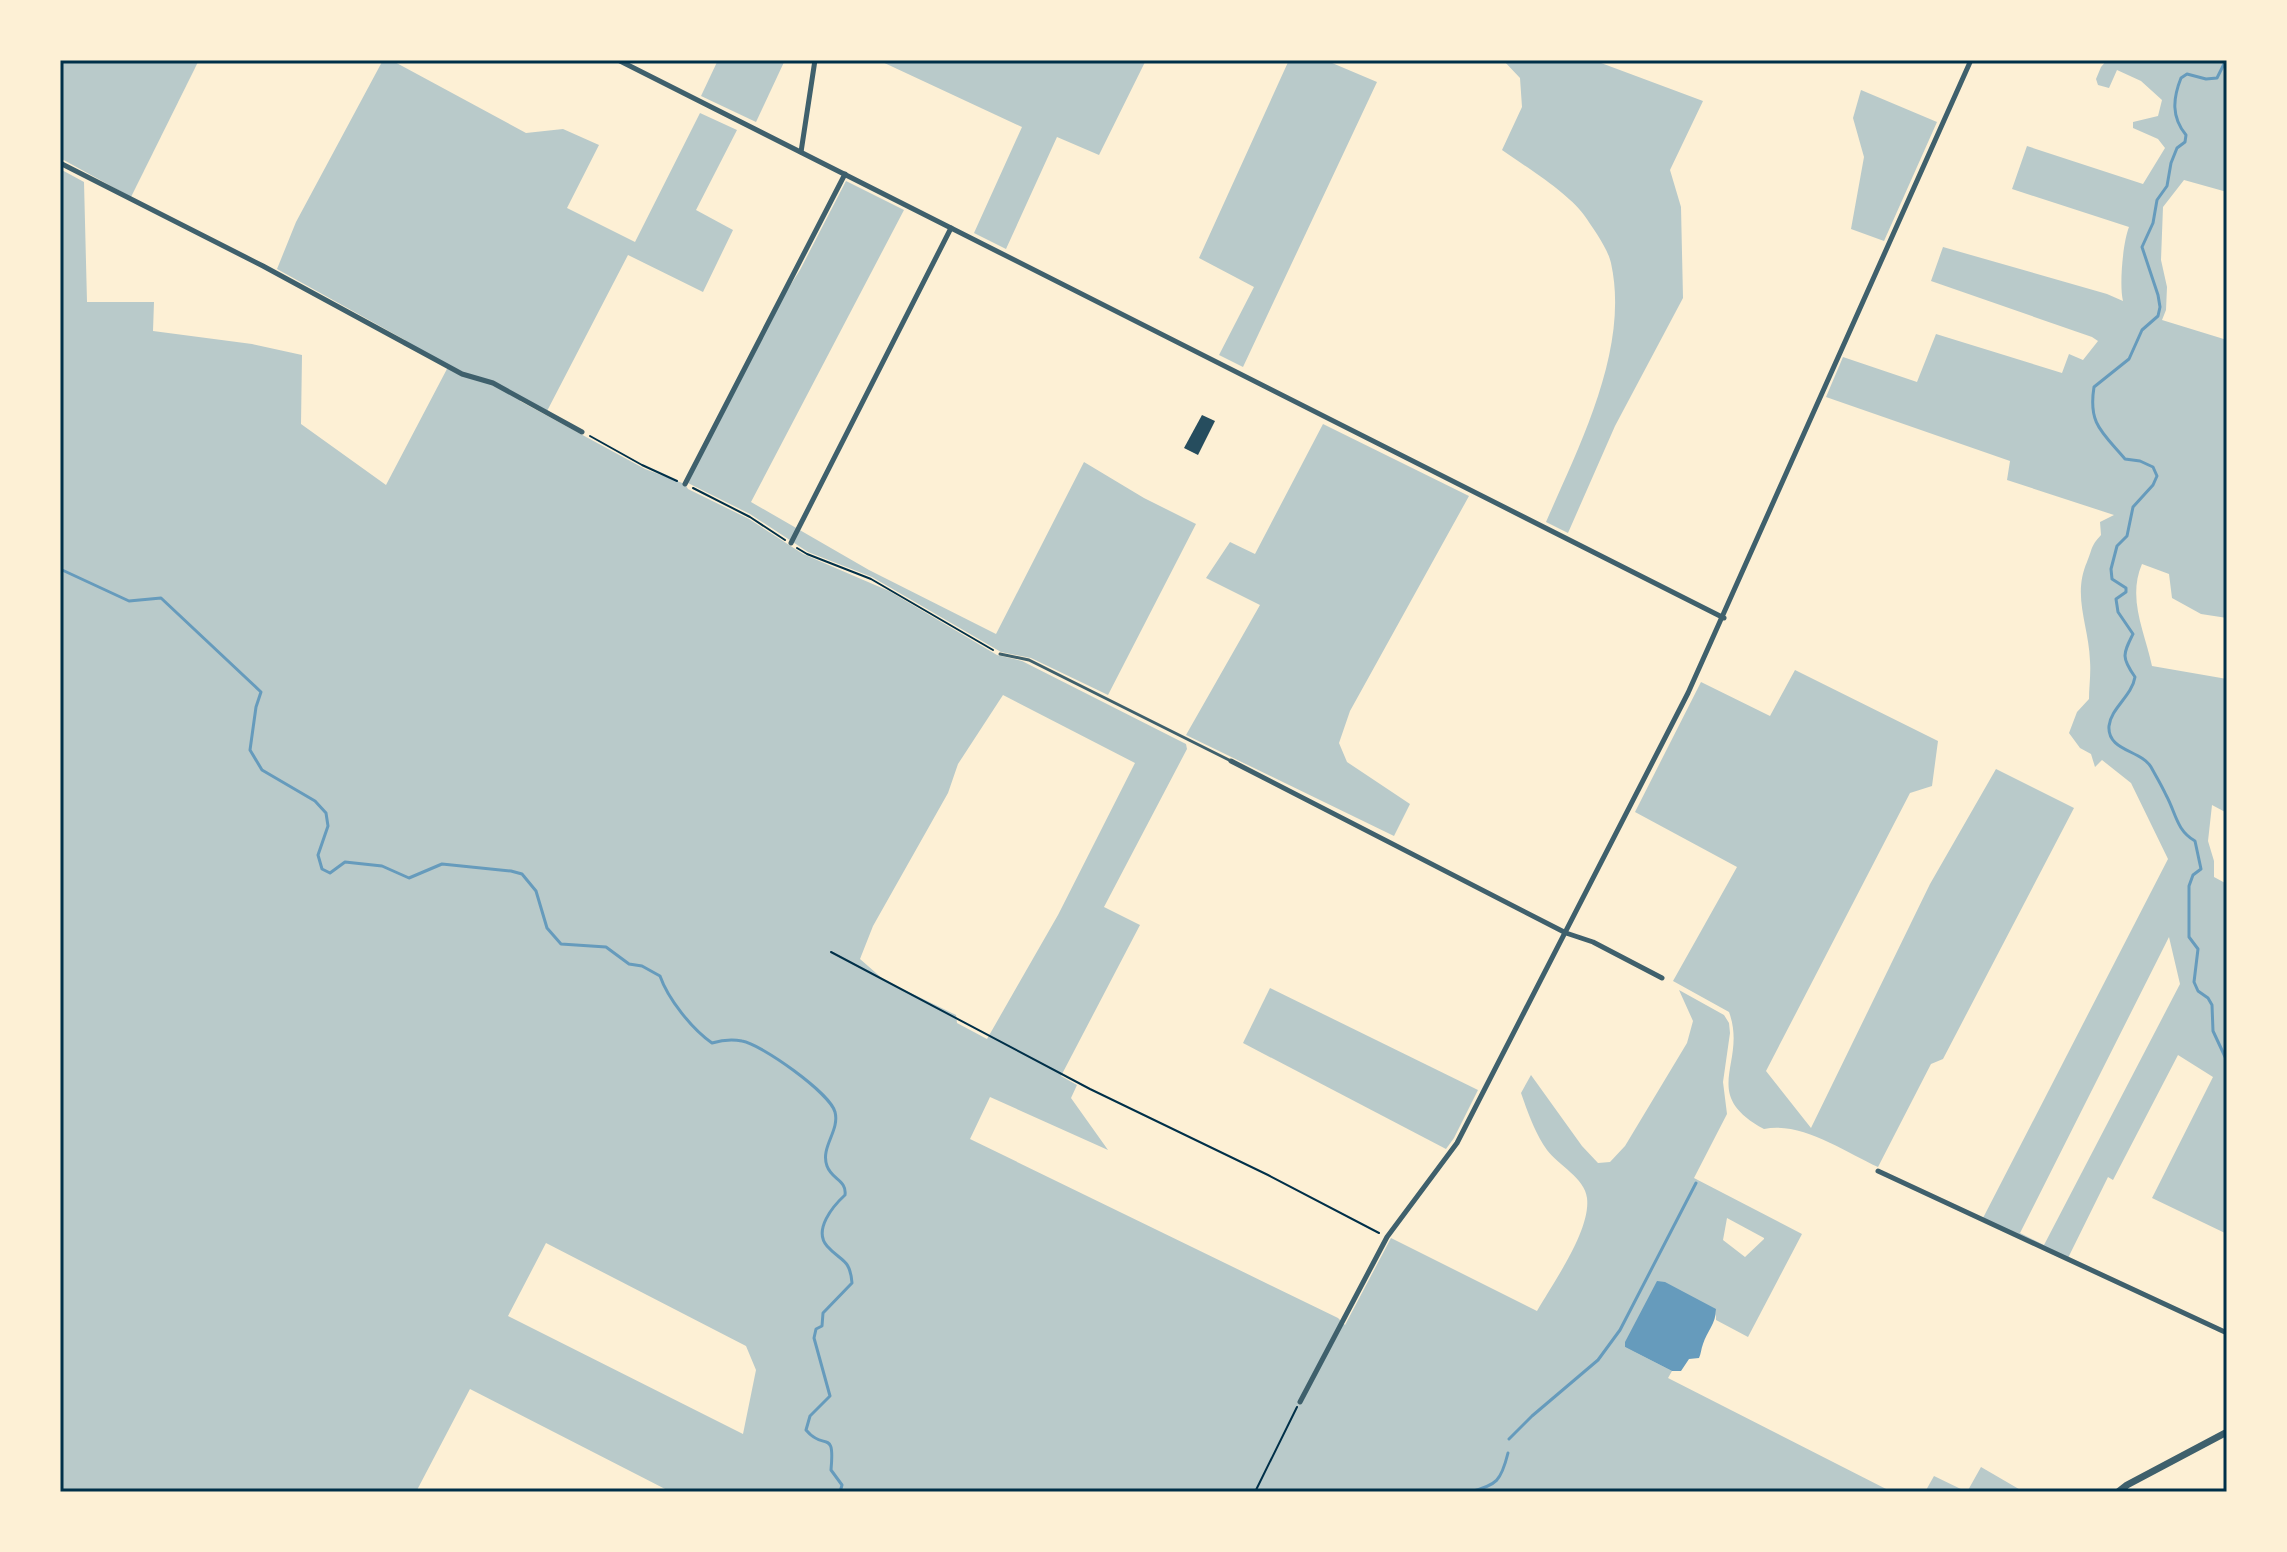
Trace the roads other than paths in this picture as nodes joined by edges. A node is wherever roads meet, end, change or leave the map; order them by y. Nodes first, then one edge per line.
1 (618, 60) edge
2 (815, 60) edge
3 (1971, 60) edge
4 (801, 152) junction
5 (60, 163) edge
6 (845, 174) junction
7 (951, 228) junction
8 (582, 432) dead end
9 (685, 484) dead end
10 (791, 543) dead end
11 (1724, 618) junction
12 (1000, 654) dead end
13 (1231, 761) joint
14 (1566, 933) junction
15 (1662, 978) dead end
16 (1878, 1171) dead end
17 (2227, 1333) edge
18 (1300, 1402) road end
19 (2227, 1432) edge
20 (2118, 1492) edge

1 - 4 street
2 - 4 street
3 - 11 street
4 - 6 street
5 - 8 street
6 - 7 street
6 - 9 street
7 - 10 street
7 - 11 street
11 - 14 street
12 - 13 lane
13 - 14 street
14 - 15 street
14 - 18 street
16 - 17 street
19 - 20 street

